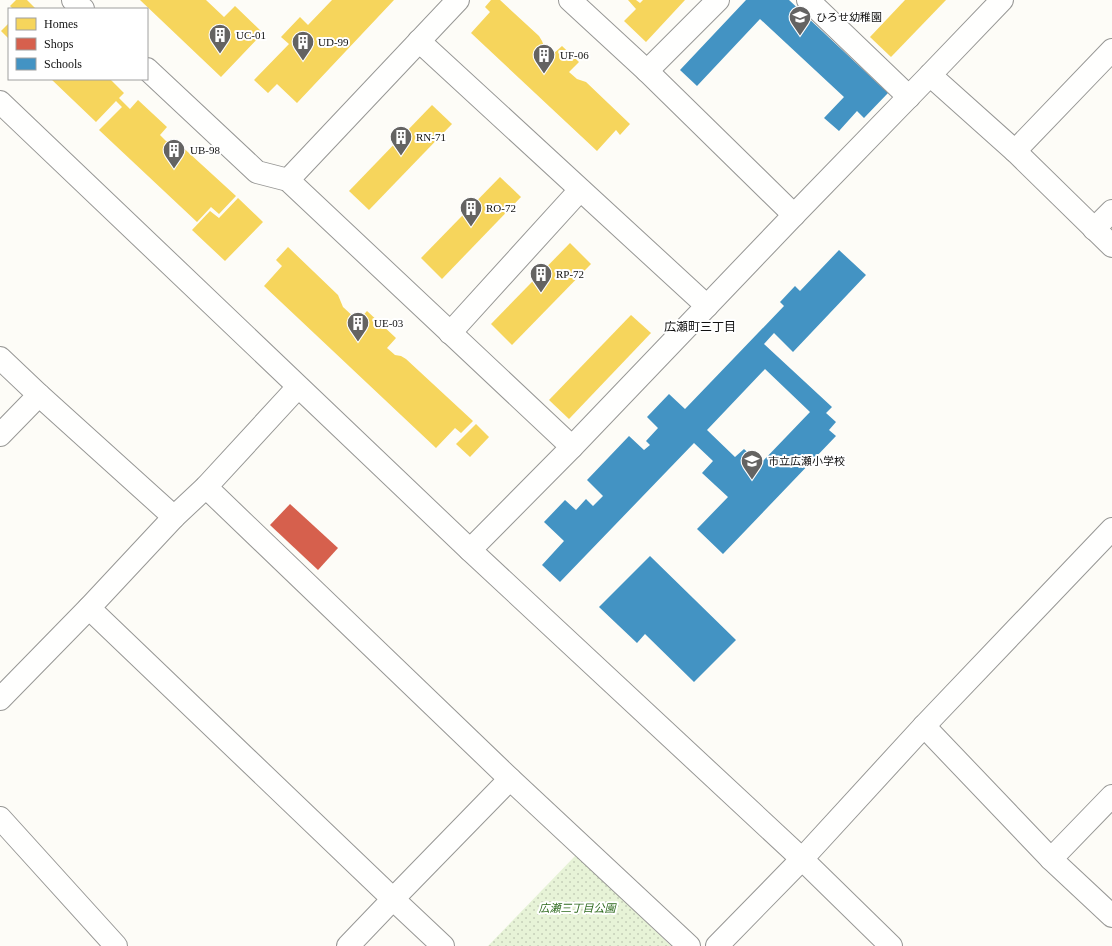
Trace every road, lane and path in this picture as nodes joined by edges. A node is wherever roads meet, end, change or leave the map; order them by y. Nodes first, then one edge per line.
1 (73, 0) edge
2 (458, 0) edge
3 (570, 0) edge
4 (718, 0) edge
5 (808, 0) edge
6 (1002, 0) edge
7 (82, 8) edge
8 (419, 42) junction
9 (1112, 50) edge
10 (148, 70) edge
11 (647, 71) junction
12 (930, 76) junction
13 (909, 97) junction
14 (0, 102) edge
15 (1015, 152) junction
16 (288, 180) junction
17 (580, 190) junction
18 (1112, 211) edge
19 (794, 214) junction
20 (1094, 229) junction
21 (1112, 246) edge
22 (707, 306) junction
23 (450, 332) junction
24 (0, 358) edge
25 (298, 387) junction
26 (39, 395) junction
27 (0, 435) edge
28 (572, 447) junction
29 (206, 487) junction
30 (174, 517) junction
31 (1112, 529) edge
32 (470, 550) junction
33 (89, 608) junction
34 (0, 699) edge
35 (924, 726) junction
36 (510, 779) junction
37 (1112, 796) edge
38 (0, 818) edge
39 (802, 859) junction
40 (1051, 859) junction
41 (392, 899) junction
42 (1112, 916) edge
43 (116, 946) edge
44 (348, 946) edge
45 (444, 946) edge
46 (689, 946) edge
47 (717, 946) edge
48 (891, 946) edge

1 - 7 street
2 - 8 street
3 - 11 street
4 - 11 street
5 - 13 street
6 - 12 street
8 - 16 street
8 - 17 street
9 - 15 street
10 - 16 street
11 - 19 street
12 - 13 street
12 - 15 street
13 - 19 street
14 - 25 street
15 - 20 street
16 - 23 street
17 - 22 street
17 - 23 street
18 - 20 street
19 - 22 street
20 - 21 street
22 - 28 street
23 - 28 street
24 - 26 street
25 - 29 street
25 - 32 street
26 - 27 street
26 - 30 street
28 - 32 street
29 - 30 street
29 - 36 street
30 - 33 street
31 - 35 street
32 - 39 street
33 - 34 street
33 - 41 street
35 - 39 street
35 - 40 street
36 - 41 street
36 - 46 street
37 - 40 street
38 - 43 street
39 - 47 street
39 - 48 street
40 - 42 street
41 - 44 street
41 - 45 street

